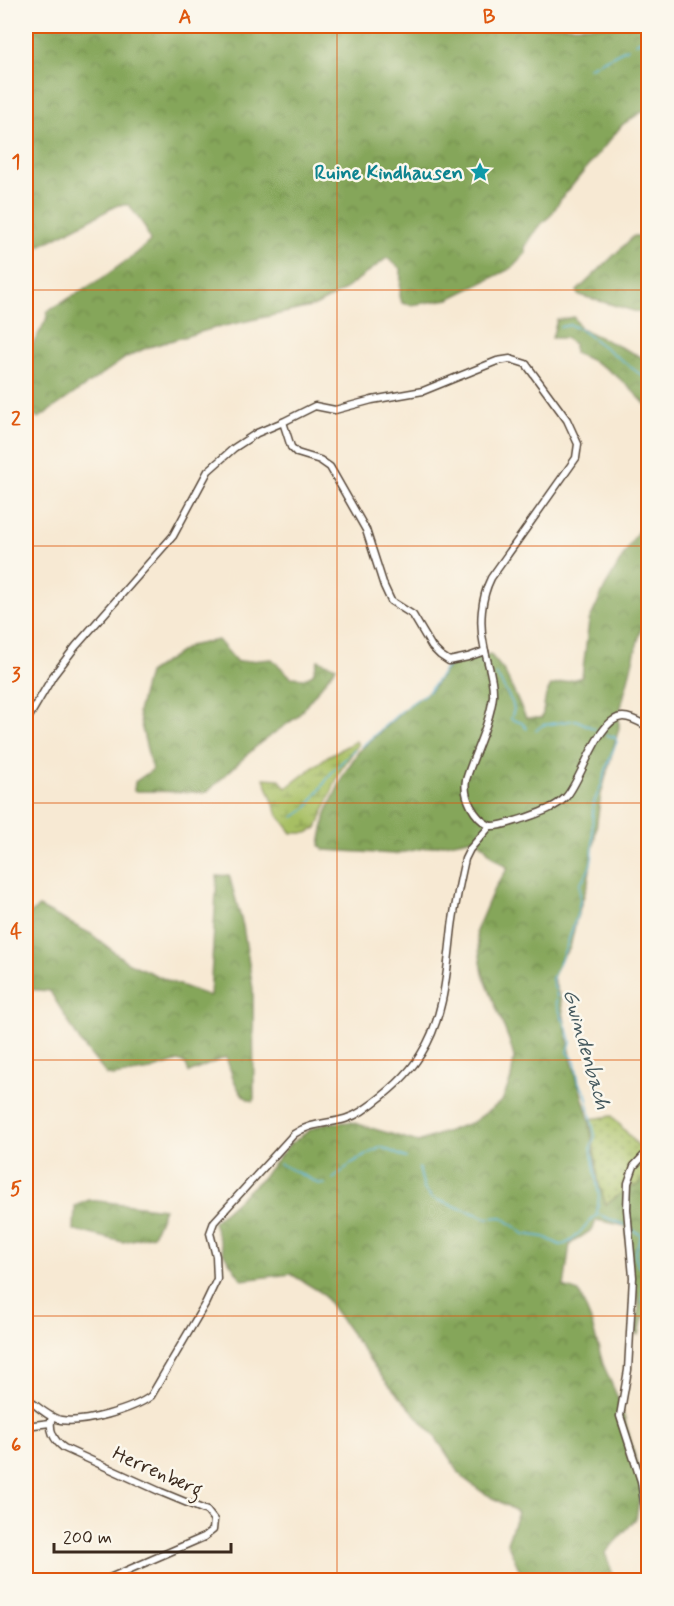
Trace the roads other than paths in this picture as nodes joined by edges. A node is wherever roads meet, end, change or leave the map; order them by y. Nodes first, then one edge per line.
1 (283, 422) junction
2 (485, 651) junction
3 (26, 722) edge
4 (648, 727) edge
5 (490, 826) junction
6 (648, 1151) edge
7 (26, 1398) edge
8 (51, 1420) junction
9 (26, 1426) edge
10 (648, 1531) edge
11 (105, 1581) edge

1 - 2 street
1 - 2 street
1 - 3 street
2 - 5 street
4 - 5 street
5 - 8 street
6 - 10 street
7 - 8 street
8 - 9 street
8 - 11 street, Herrenberg

